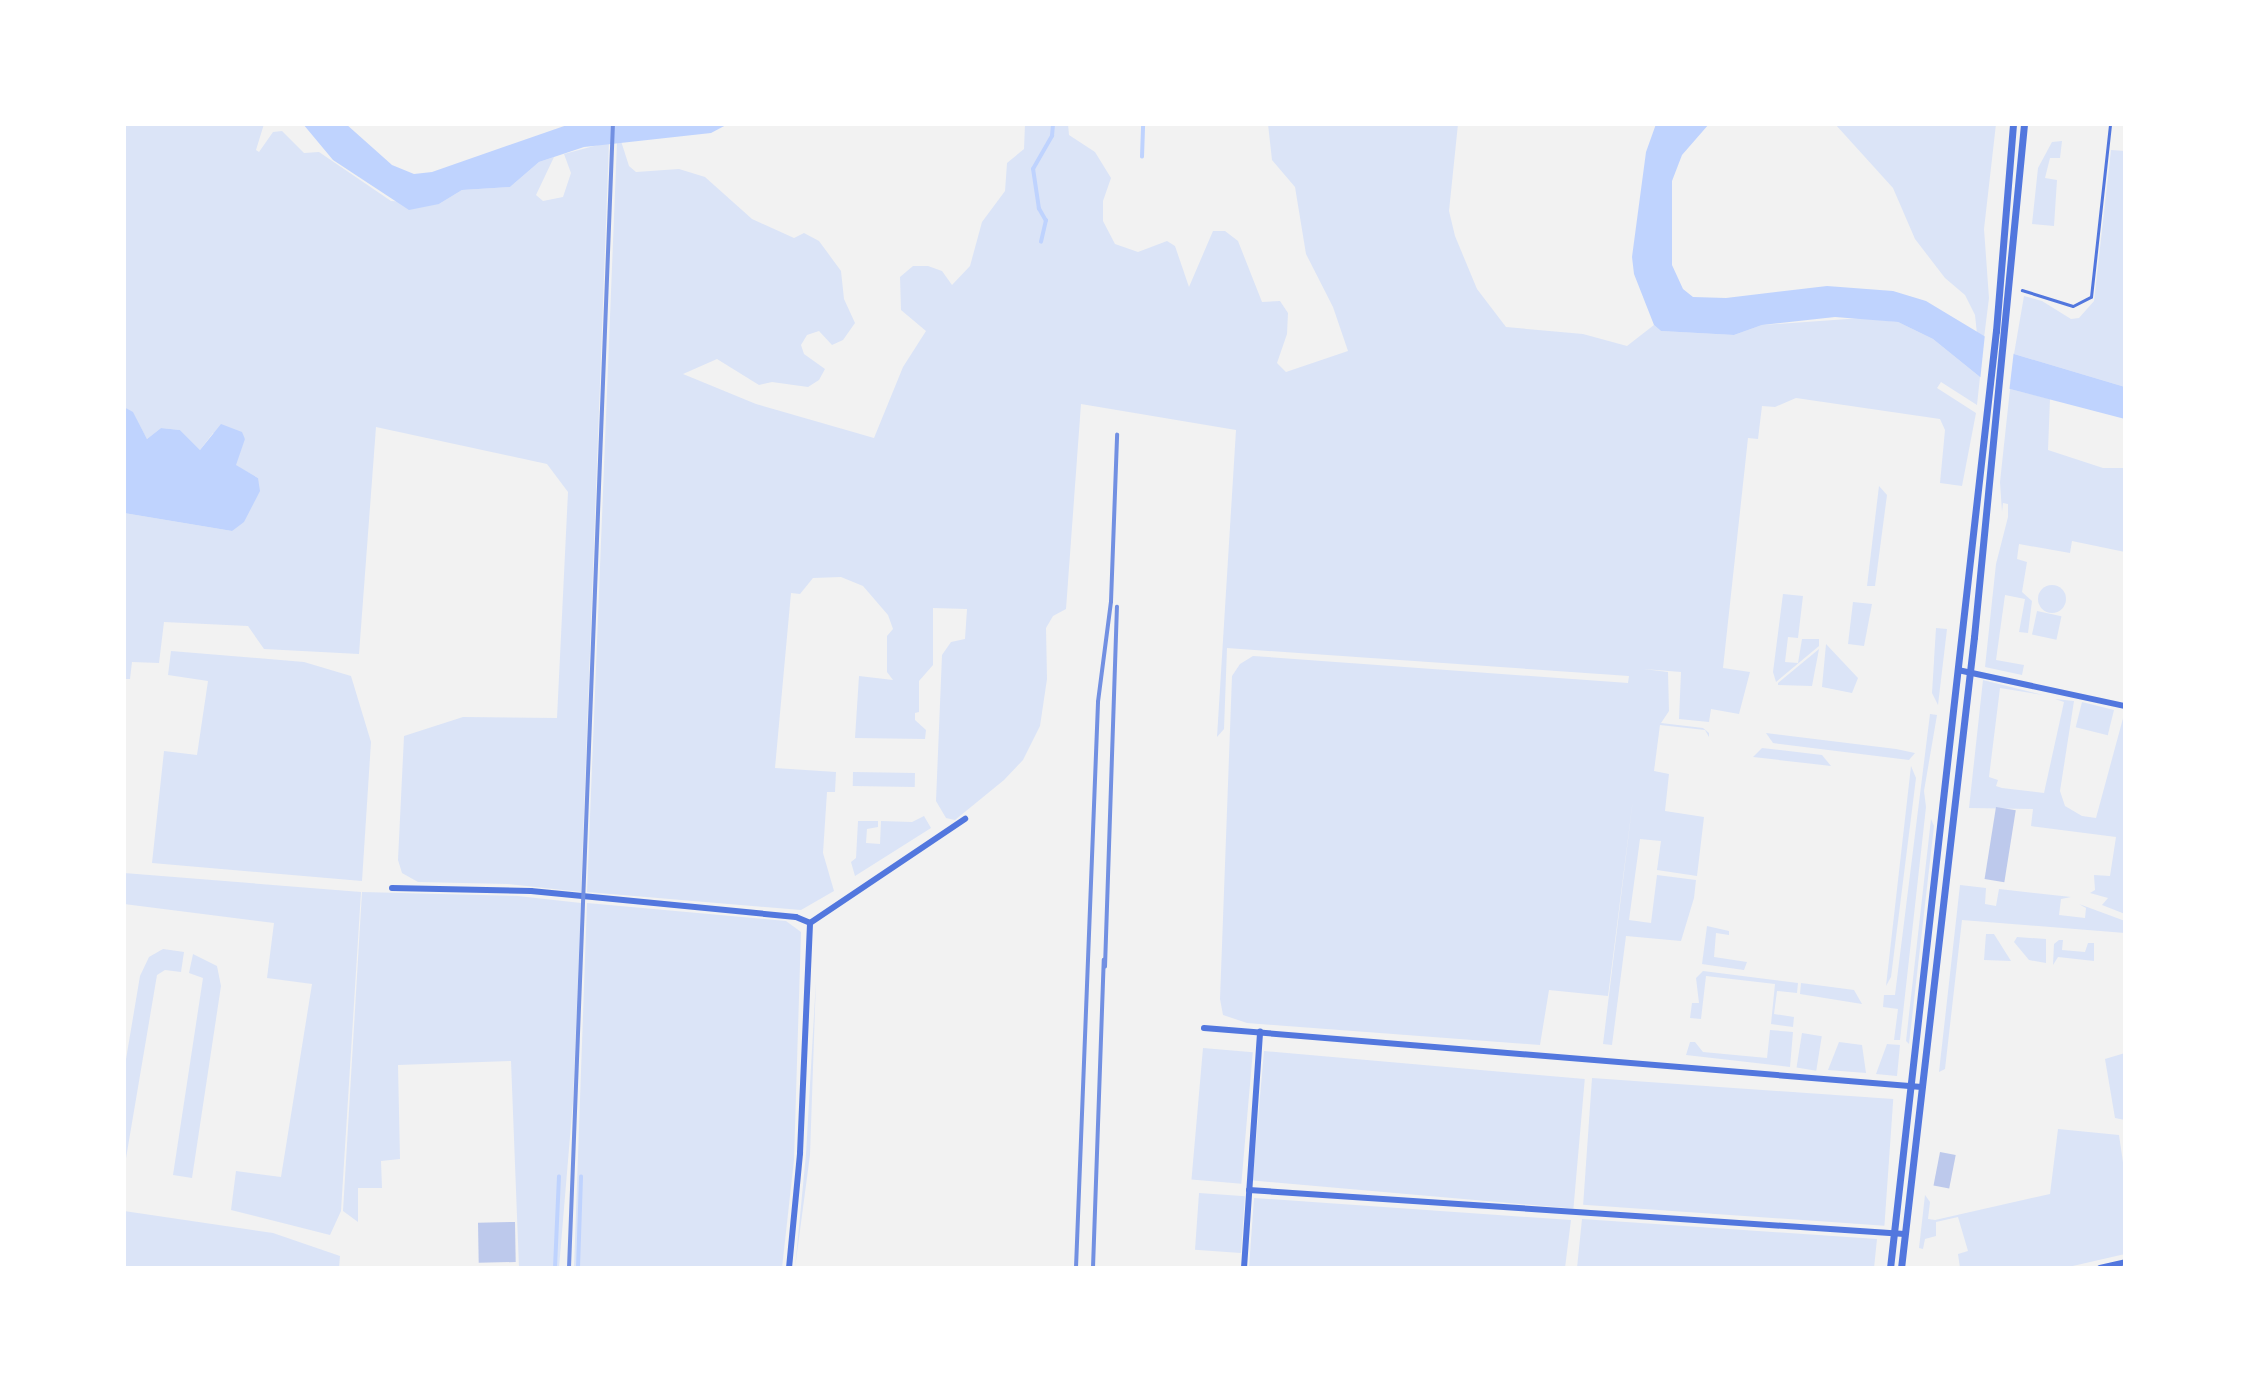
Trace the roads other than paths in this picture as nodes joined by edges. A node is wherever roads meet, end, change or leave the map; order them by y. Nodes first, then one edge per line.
1 (2013, 124) edge
2 (2024, 124) edge
3 (2110, 124) edge
4 (2022, 289) dead end
5 (1958, 670) junction
6 (1969, 672) junction
7 (2125, 706) edge
8 (965, 819) dead end
9 (392, 888) dead end
10 (810, 923) junction
11 (1204, 1028) dead end
12 (1260, 1032) junction
13 (1910, 1086) junction
14 (1922, 1087) junction
15 (1249, 1190) junction
16 (1894, 1233) junction
17 (1905, 1234) junction
18 (2125, 1262) edge
19 (789, 1268) edge
20 (1244, 1268) edge
21 (1890, 1268) edge
22 (1901, 1268) edge
23 (2100, 1268) edge

1 - 5 street
2 - 6 street
3 - 4 lane
5 - 6 street
5 - 13 street
6 - 7 street
6 - 14 street
8 - 10 street
9 - 10 street
10 - 19 street
11 - 12 street
12 - 13 street
12 - 15 street
13 - 14 street
13 - 16 street
14 - 17 street
15 - 16 street
15 - 20 street
16 - 17 street
16 - 21 street
17 - 22 street
18 - 23 street

